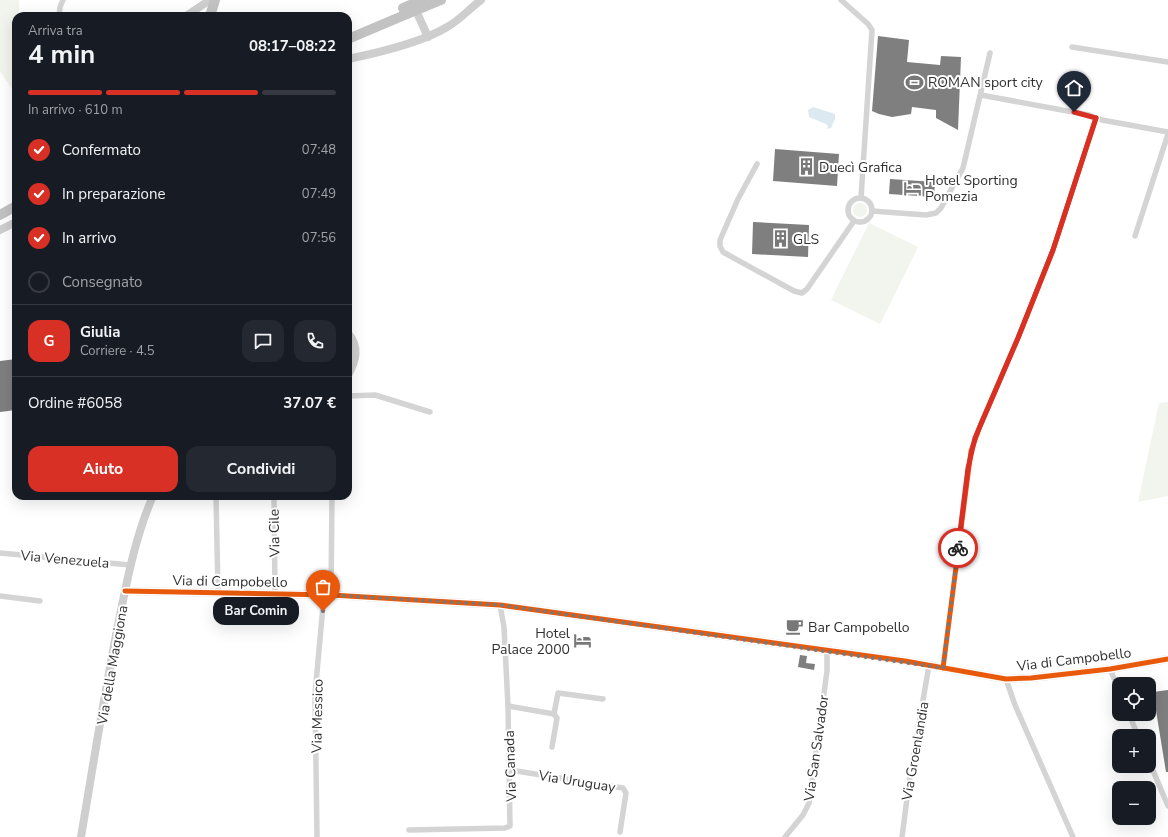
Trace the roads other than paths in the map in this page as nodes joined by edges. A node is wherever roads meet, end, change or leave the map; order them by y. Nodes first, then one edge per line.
1 (63, 0) edge
2 (441, 0) edge
3 (481, 0) edge
4 (841, 0) edge
5 (209, 1) edge
6 (423, 2) edge
7 (405, 11) junction
8 (59, 12) edge
9 (192, 12) edge
10 (206, 12) edge
11 (210, 12) edge
12 (418, 16) dead end
13 (352, 31) edge
14 (428, 36) junction
15 (352, 37) edge
16 (1072, 47) dead end
17 (990, 53) dead end
18 (352, 58) edge
19 (1168, 62) edge
20 (981, 95) junction
21 (1096, 118) junction
22 (1168, 133) edge
23 (757, 164) dead end
24 (860, 198) junction
25 (12, 208) edge
26 (872, 210) junction
27 (0, 215) edge
28 (12, 216) edge
29 (854, 221) junction
30 (0, 222) edge
31 (12, 224) edge
32 (0, 230) edge
33 (1135, 236) dead end
34 (352, 338) edge
35 (352, 368) edge
36 (352, 396) edge
37 (430, 412) dead end
38 (151, 500) edge
39 (216, 500) edge
40 (274, 500) edge
41 (332, 500) edge
42 (0, 553) edge
43 (130, 565) junction
44 (125, 591) junction
45 (218, 592) junction
46 (275, 593) junction
47 (328, 595) junction
48 (0, 596) edge
49 (40, 601) dead end
50 (500, 605) junction
51 (828, 651) junction
52 (1168, 659) edge
53 (929, 666) junction
54 (943, 668) junction
55 (1110, 669) junction
56 (1113, 677) edge
57 (1006, 679) junction
58 (603, 699) dead end
59 (508, 706) junction
60 (554, 714) junction
61 (552, 747) dead end
62 (510, 770) junction
63 (1154, 773) edge
64 (1168, 806) edge
65 (409, 830) dead end
66 (620, 832) dead end
67 (81, 837) edge
68 (317, 837) edge
69 (785, 837) edge
70 (902, 837) edge
71 (1074, 837) edge

1 - 8 street
2 - 6 highway
3 - 14 street
4 - 24 street
5 - 9 street
5 - 10 street
5 - 11 highway
6 - 7 highway, bridge
7 - 13 highway
7 - 15 highway
12 - 14 street
14 - 18 street
16 - 19 street
17 - 20 street
20 - 21 street
20 - 26 street
21 - 22 street
21 - 54 street
22 - 33 street
23 - 29 street
24 - 26 street
24 - 29 street
25 - 27 highway
26 - 29 street
28 - 30 highway
31 - 32 street
34 - 35 street
36 - 37 street
38 - 43 street, Via della Maggiona
39 - 45 street
40 - 46 street, Via Cile
41 - 47 street, Via Messico
42 - 43 street, Via Venezuela
43 - 44 street, Via della Maggiona
44 - 45 street, Via di Campobello
44 - 67 street, Via della Maggiona
45 - 46 street, Via di Campobello
46 - 47 street, Via di Campobello
47 - 50 street, Via di Campobello
47 - 68 street, Via Messico
48 - 49 street
50 - 51 street, Via di Campobello
50 - 59 street, Via Canada
51 - 53 street, Via di Campobello
51 - 69 street, Via San Salvador
52 - 55 street, Via di Campobello
53 - 54 street, Via di Campobello
53 - 70 street, Via Groenlandia
54 - 57 street, Via di Campobello
55 - 56 street
55 - 57 street, Via di Campobello
57 - 71 street
58 - 60 street
59 - 60 street
59 - 62 street, Via Canada
60 - 61 street
62 - 65 street, Via Canada
62 - 66 street, Via Uruguay
63 - 64 street

